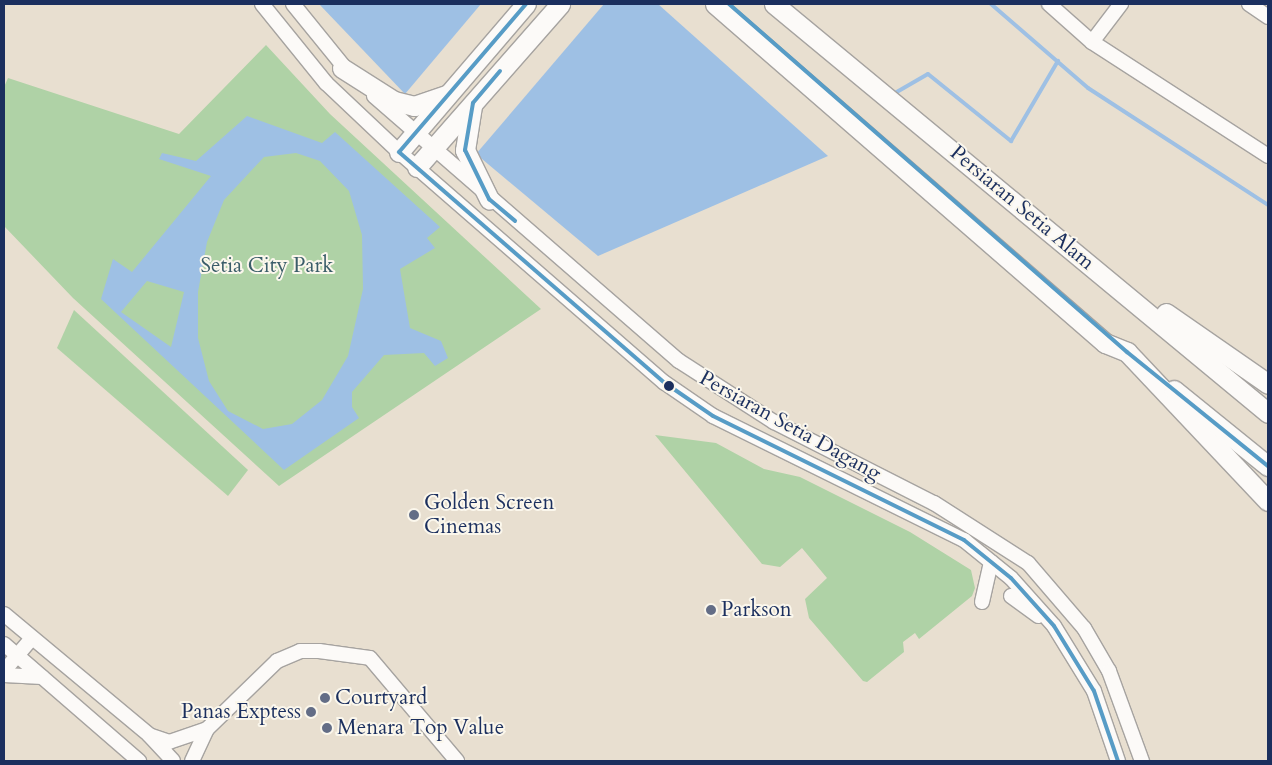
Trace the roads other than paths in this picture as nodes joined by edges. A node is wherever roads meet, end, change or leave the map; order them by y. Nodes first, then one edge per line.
1 (262, 4) edge
2 (293, 4) edge
3 (526, 4) edge
4 (560, 4) edge
5 (714, 4) edge
6 (729, 4) edge
7 (774, 4) edge
8 (1121, 4) edge
9 (1249, 4) edge
10 (1058, 7) edge
11 (1268, 17) edge
12 (1092, 42) junction
13 (342, 68) junction
14 (451, 92) junction
15 (473, 102) junction
16 (416, 133) junction
17 (433, 149) junction
18 (399, 152) junction
19 (1268, 156) edge
20 (416, 168) junction
21 (489, 198) junction
22 (1070, 248) junction
23 (1127, 352) junction
24 (1268, 384) edge
25 (1268, 412) edge
26 (1268, 466) edge
27 (1268, 501) edge
28 (991, 562) junction
29 (1011, 596) dead end
30 (982, 602) dead end
31 (6, 622) edge
32 (1054, 626) junction
33 (32, 638) junction
34 (4, 644) edge
35 (18, 656) junction
36 (4, 673) edge
37 (43, 677) junction
38 (207, 729) junction
39 (149, 734) junction
40 (139, 761) edge
41 (172, 761) edge
42 (192, 761) edge
43 (457, 761) edge
44 (1118, 761) edge
45 (1142, 761) edge

1 - 18 street, Persiaran Setia Dagang
2 - 13 street, Persiaran Setia Dagang
3 - 14 highway
4 - 15 highway
5 - 23 highway
6 - 23 highway, Persiaran Setia Alam
7 - 22 highway, Persiaran Setia Alam
8 - 12 street
9 - 11 street
10 - 12 street
12 - 19 street
13 - 14 highway
13 - 16 street, Persiaran Setia Dagang
14 - 16 highway
15 - 17 highway
15 - 21 highway
16 - 17 street, Persiaran Setia Dagang
16 - 18 highway
17 - 20 highway
17 - 21 street, Persiaran Setia Dagang
18 - 20 street, Persiaran Setia Dagang
20 - 28 street, Persiaran Setia Dagang
21 - 45 street, Persiaran Setia Dagang
22 - 24 highway
22 - 25 highway, Persiaran Setia Alam
23 - 26 highway, Persiaran Setia Alam
23 - 27 highway
28 - 30 street
28 - 32 street, Persiaran Setia Dagang
29 - 32 street
31 - 33 street
32 - 44 street, Persiaran Setia Dagang
33 - 35 street
33 - 39 street
34 - 35 street
35 - 36 street
35 - 37 street
36 - 37 street
37 - 40 street
38 - 39 street
38 - 42 street
38 - 43 street
39 - 41 street

